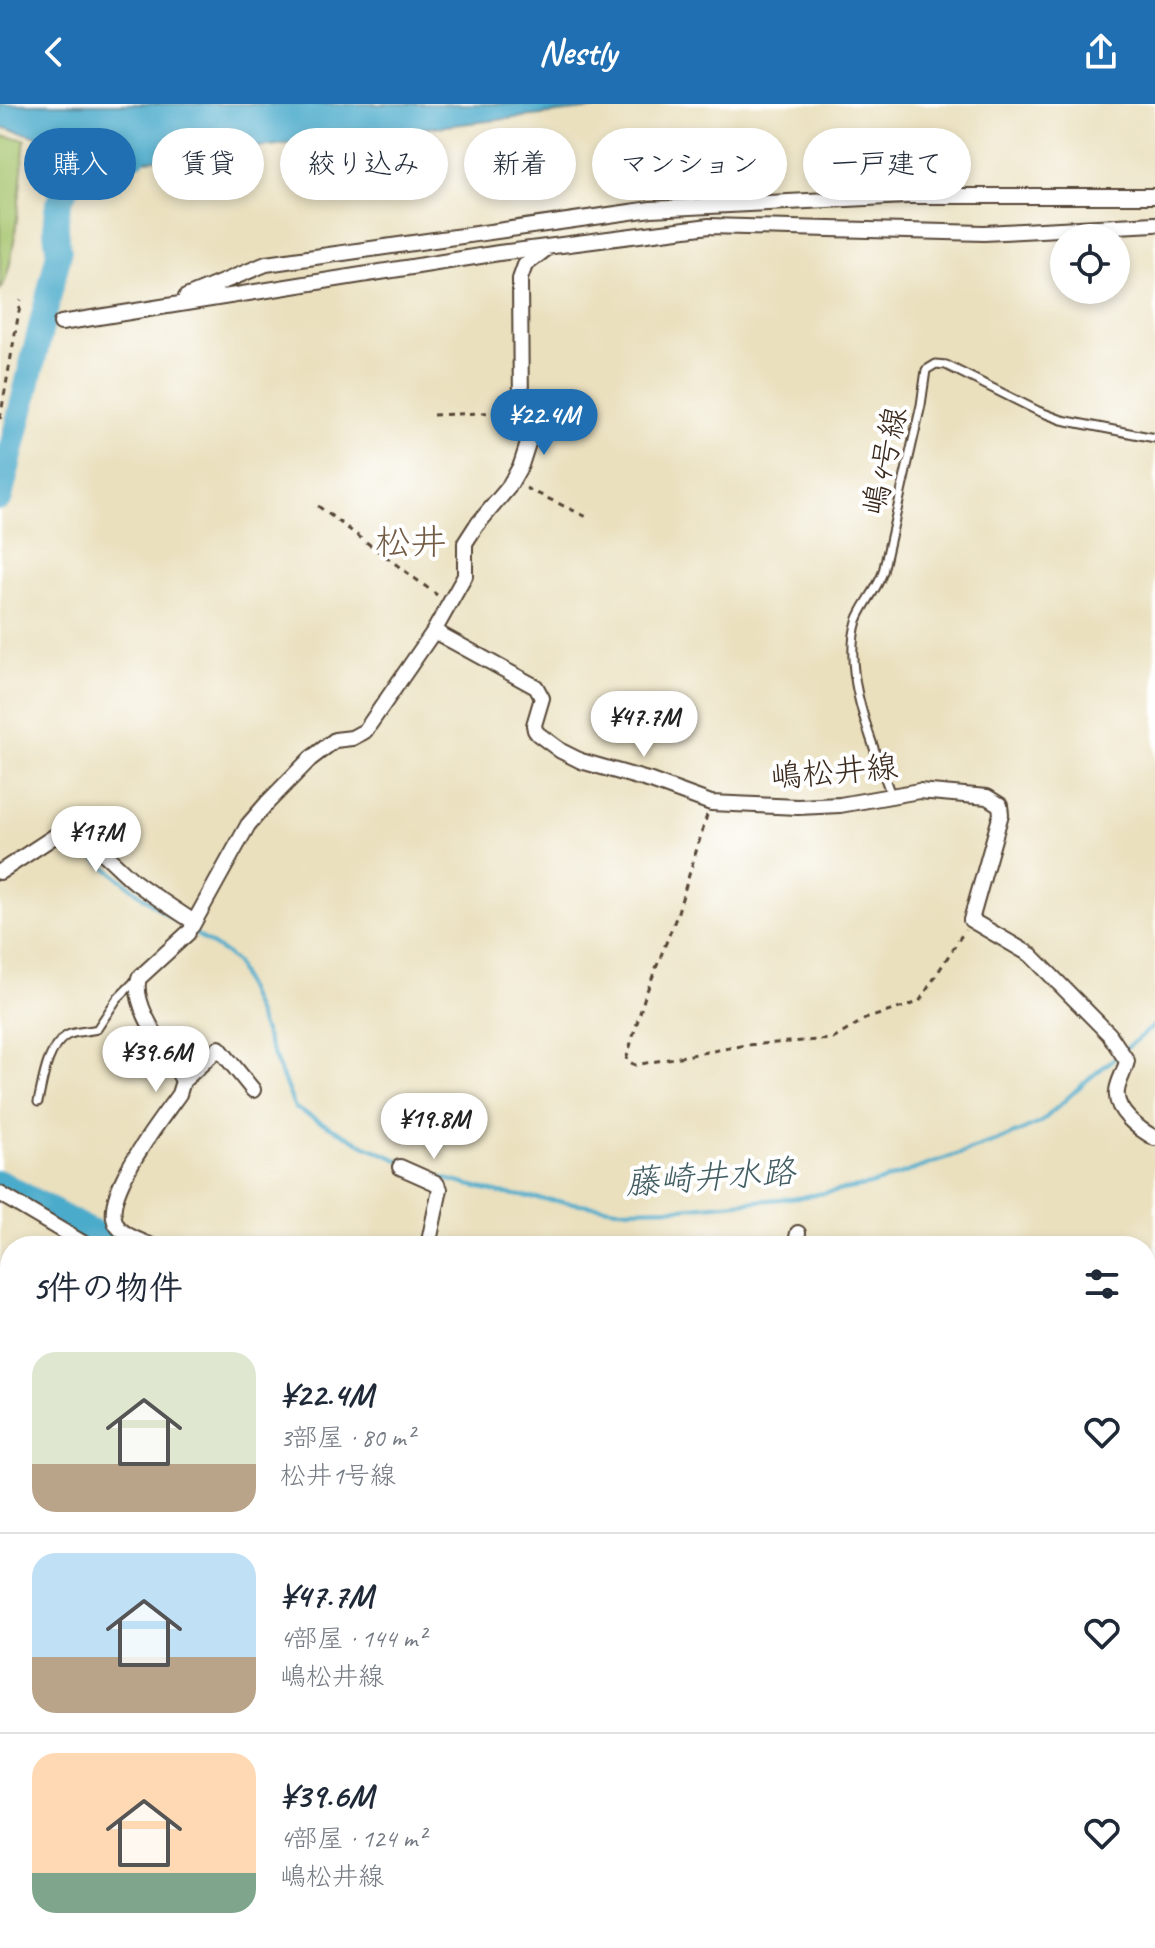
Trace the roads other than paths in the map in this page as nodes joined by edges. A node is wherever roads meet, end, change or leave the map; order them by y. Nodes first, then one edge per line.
1 (1155, 196) edge
2 (1155, 224) edge
3 (550, 247) junction
4 (161, 308) junction
5 (61, 323) dead end
6 (1155, 438) edge
7 (434, 631) junction
8 (891, 795) junction
9 (0, 872) edge
10 (191, 927) junction
11 (139, 978) junction
12 (183, 1081) junction
13 (253, 1090) dead end
14 (38, 1102) dead end
15 (1155, 1138) edge
16 (400, 1167) dead end
17 (0, 1194) edge
18 (71, 1236) edge
19 (131, 1236) edge
20 (430, 1236) edge

1 - 4 street
2 - 3 street
3 - 4 street
3 - 7 street
4 - 5 street
6 - 8 lane, 嶋4号線
7 - 8 street, 嶋松井線
7 - 10 street
8 - 15 street, 嶋松井線
9 - 10 street
10 - 11 street
11 - 12 street
11 - 14 lane
12 - 13 street
12 - 19 street
16 - 20 street
17 - 18 street

